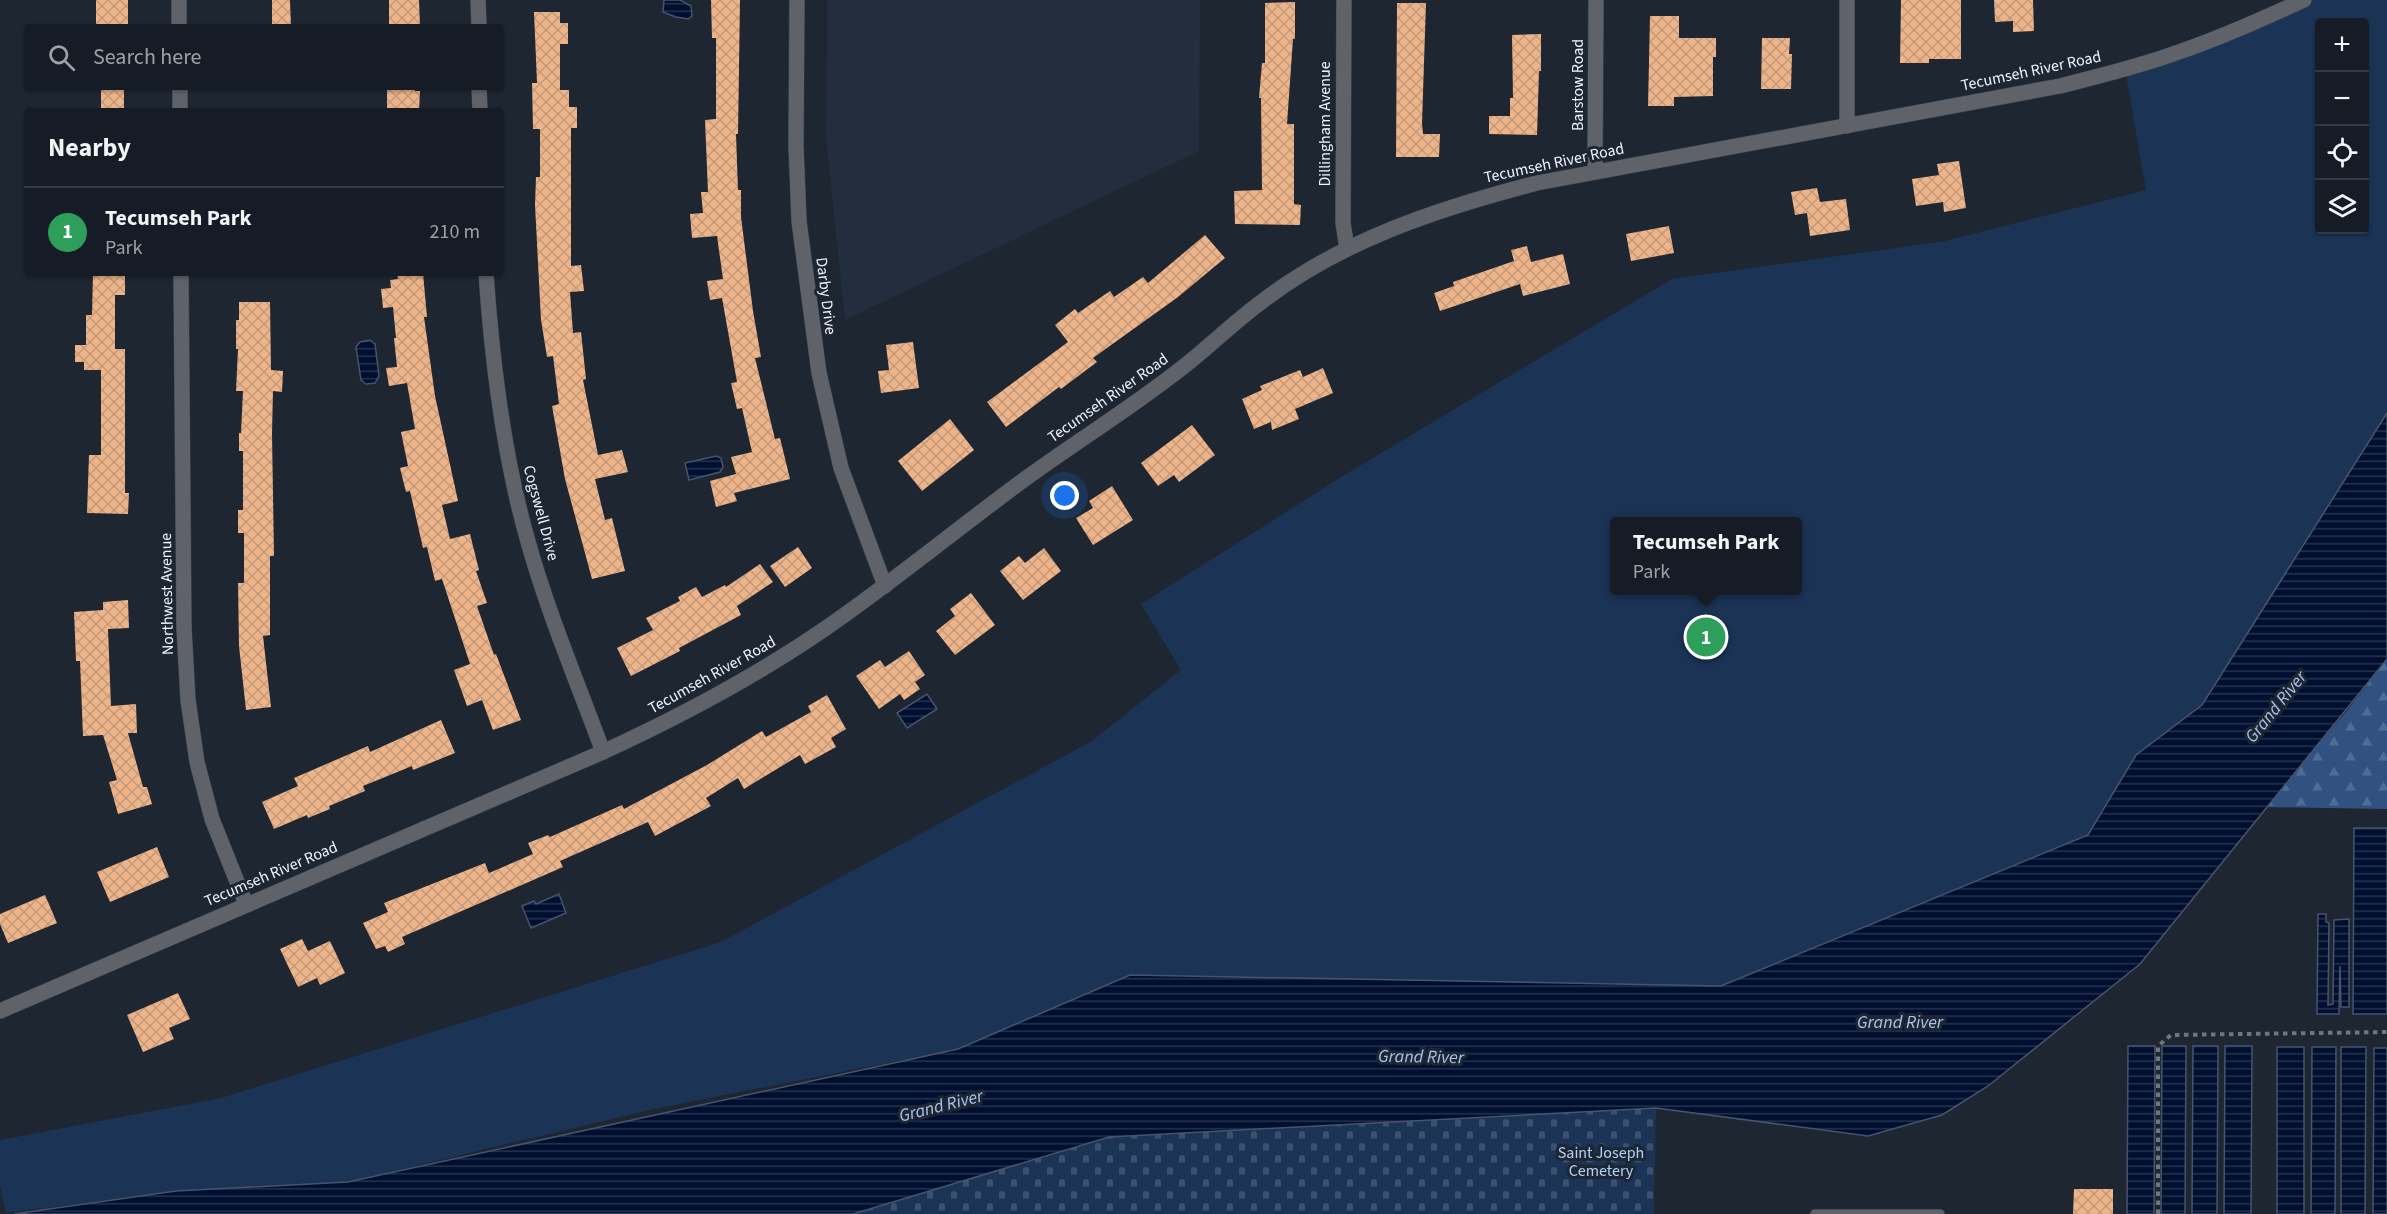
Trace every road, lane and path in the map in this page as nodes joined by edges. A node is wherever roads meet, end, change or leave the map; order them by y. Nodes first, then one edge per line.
1 (179, 0) edge
2 (478, 0) edge
3 (797, 0) edge
4 (1344, 0) edge
5 (1596, 0) edge
6 (1847, 0) edge
7 (2304, 0) edge
8 (179, 24) edge
9 (479, 24) edge
10 (180, 90) edge
11 (480, 90) edge
12 (180, 108) edge
13 (480, 108) edge
14 (1847, 126) junction
15 (1595, 171) junction
16 (1347, 248) junction
17 (181, 276) edge
18 (486, 276) edge
19 (885, 586) junction
20 (603, 752) junction
21 (246, 904) junction
22 (0, 1011) edge
23 (2387, 1032) edge
24 (1815, 1214) edge
25 (1940, 1214) edge
26 (2158, 1214) edge

1 - 8 street
2 - 9 street
3 - 19 street, Darby Drive
4 - 16 street, Dillingham Avenue
5 - 15 street, Barstow Road
6 - 14 street
7 - 14 street, Tecumseh River Road
10 - 12 street
11 - 13 street
14 - 15 street, Tecumseh River Road
15 - 16 street, Tecumseh River Road
16 - 19 street, Tecumseh River Road
17 - 21 street, Northwest Avenue
18 - 20 street, Cogswell Drive
19 - 20 street, Tecumseh River Road
20 - 21 street, Tecumseh River Road
21 - 22 street, Tecumseh River Road
23 - 26 path
24 - 25 lane

